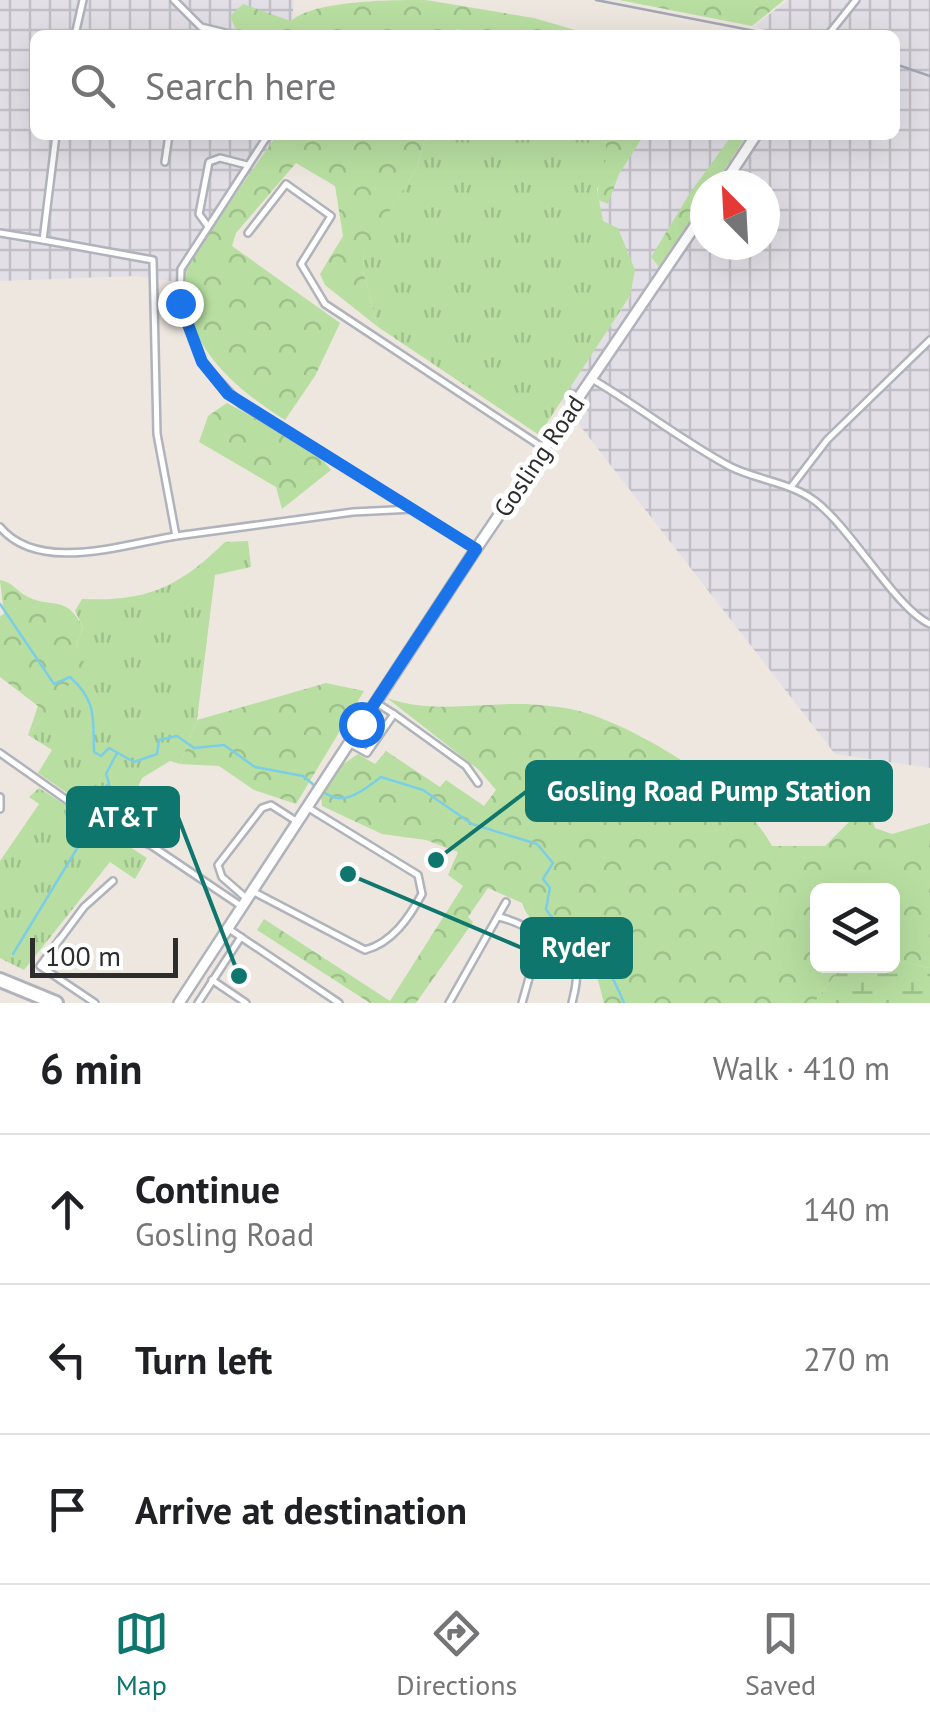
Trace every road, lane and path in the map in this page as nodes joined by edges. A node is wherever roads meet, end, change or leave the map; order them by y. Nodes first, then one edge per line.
1 (83, 0) edge
2 (174, 0) edge
3 (856, 0) edge
4 (200, 26) junction
5 (76, 30) edge
6 (198, 30) edge
7 (215, 30) edge
8 (832, 30) edge
9 (55, 140) edge
10 (168, 140) edge
11 (265, 140) edge
12 (753, 140) edge
13 (165, 162) dead end
14 (248, 165) junction
15 (733, 170) edge
16 (207, 225) junction
17 (0, 232) edge
18 (248, 232) dead end
19 (690, 233) edge
20 (43, 240) junction
21 (930, 340) edge
22 (592, 378) junction
23 (545, 449) junction
24 (790, 488) junction
25 (413, 509) junction
26 (0, 527) edge
27 (176, 536) junction
28 (476, 549) junction
29 (930, 624) edge
30 (376, 702) junction
31 (394, 714) junction
32 (349, 742) junction
33 (0, 753) edge
34 (478, 783) dead end
35 (0, 797) edge
36 (307, 806) junction
37 (0, 809) edge
38 (297, 821) junction
39 (113, 881) dead end
40 (246, 898) junction
41 (506, 902) dead end
42 (500, 917) junction
43 (227, 928) junction
44 (240, 937) junction
45 (540, 938) junction
46 (0, 980) edge
47 (212, 980) junction
48 (64, 982) junction
49 (30, 998) edge
50 (180, 1000) edge
51 (53, 1002) edge
52 (95, 1003) edge
53 (198, 1003) edge
54 (246, 1003) edge
55 (339, 1003) edge
56 (450, 1003) edge
57 (522, 1003) edge
58 (572, 1003) edge

1 - 5 lane
2 - 4 lane
3 - 8 lane
4 - 6 lane
4 - 7 lane
9 - 20 lane
10 - 13 lane
11 - 14 lane
12 - 15 street
14 - 16 lane
14 - 16 lane
16 - 25 lane
17 - 20 lane
18 - 23 lane
19 - 22 street, Gosling Road
20 - 27 lane
21 - 24 lane
22 - 23 street, Gosling Road
22 - 24 lane
23 - 28 street, Gosling Road
24 - 29 lane
25 - 27 lane
25 - 28 lane
26 - 27 lane
28 - 30 street, Gosling Road
30 - 31 lane
30 - 32 street, Gosling Road
31 - 32 lane
31 - 34 lane
32 - 36 street, Gosling Road
33 - 40 lane
35 - 37 lane
36 - 38 street, Gosling Road
36 - 40 lane
38 - 40 street, Gosling Road
38 - 40 lane
39 - 48 lane
40 - 43 street, Gosling Road
41 - 42 lane
42 - 45 lane
42 - 56 lane
43 - 44 lane
43 - 50 street, Gosling Road
44 - 47 lane
44 - 55 lane
45 - 57 lane
45 - 58 lane
46 - 49 main road
47 - 53 lane
47 - 54 lane
48 - 51 lane
48 - 52 lane
49 - 51 main road
50 - 53 lane

